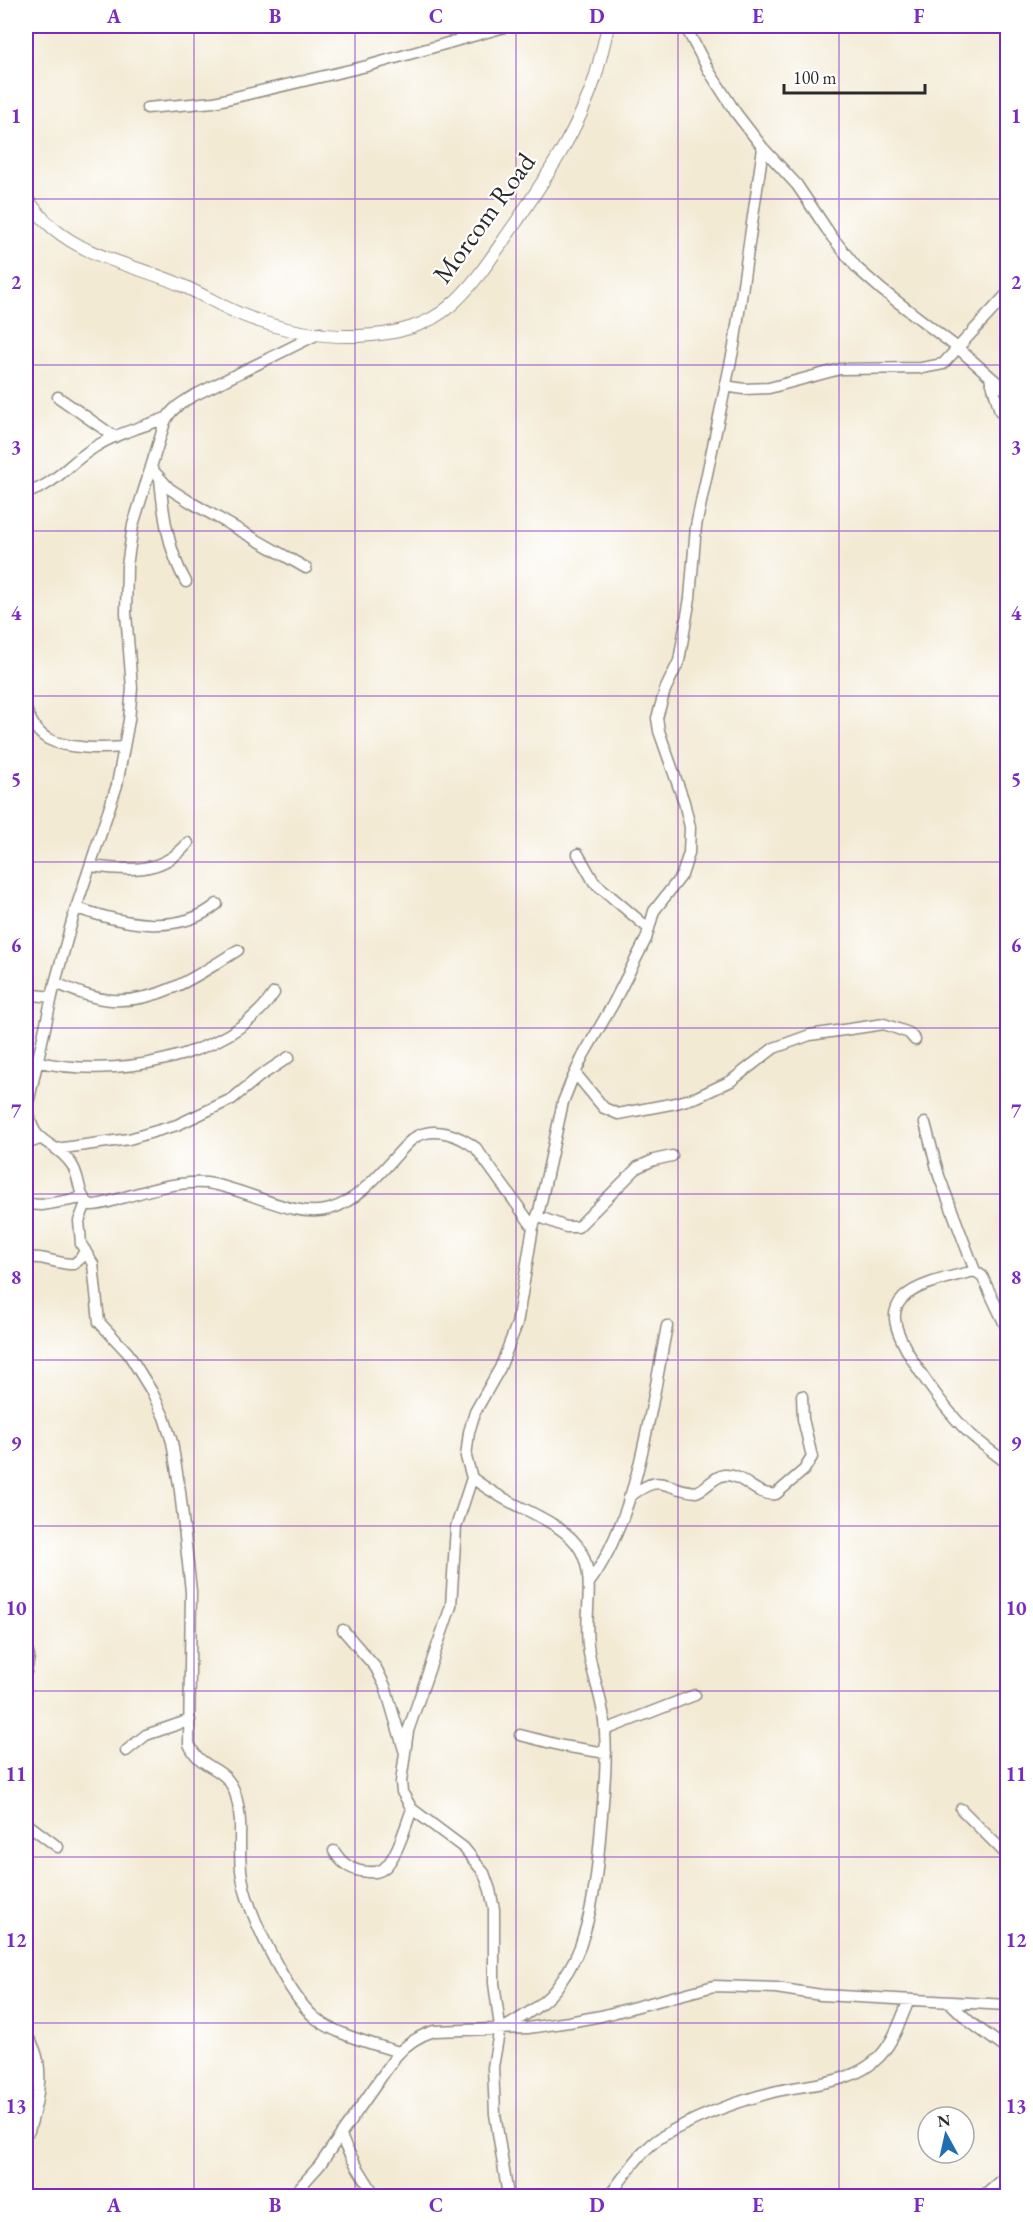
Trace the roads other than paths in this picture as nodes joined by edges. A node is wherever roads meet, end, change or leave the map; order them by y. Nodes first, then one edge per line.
1 (508, 26) edge
2 (608, 26) edge
3 (685, 26) edge
4 (147, 108) dead end
5 (763, 148) junction
6 (26, 198) edge
7 (1008, 293) edge
8 (320, 333) junction
9 (959, 349) junction
10 (990, 377) junction
11 (725, 386) junction
12 (1008, 392) edge
13 (58, 397) dead end
14 (166, 418) junction
15 (1008, 423) edge
16 (115, 437) junction
17 (151, 468) junction
18 (159, 477) junction
19 (26, 493) edge
20 (306, 568) dead end
21 (186, 582) dead end
22 (26, 709) edge
23 (123, 747) junction
24 (188, 843) dead end
25 (578, 854) dead end
26 (91, 866) junction
27 (217, 904) dead end
28 (76, 908) junction
29 (648, 928) junction
30 (238, 950) dead end
31 (55, 983) junction
32 (274, 993) dead end
33 (26, 994) edge
34 (51, 997) junction
35 (915, 1040) dead end
36 (289, 1057) dead end
37 (36, 1061) junction
38 (574, 1073) junction
39 (925, 1123) dead end
40 (40, 1139) junction
41 (26, 1144) edge
42 (56, 1149) junction
43 (672, 1156) dead end
44 (84, 1200) junction
45 (26, 1204) edge
46 (537, 1216) junction
47 (533, 1227) junction
48 (84, 1250) junction
49 (26, 1259) edge
50 (975, 1271) junction
51 (667, 1326) dead end
52 (1008, 1331) edge
53 (802, 1396) dead end
54 (1008, 1464) edge
55 (472, 1478) junction
56 (629, 1497) junction
57 (589, 1583) junction
58 (343, 1630) dead end
59 (26, 1646) edge
60 (26, 1672) edge
61 (695, 1695) dead end
62 (190, 1720) junction
63 (605, 1730) junction
64 (520, 1735) dead end
65 (404, 1750) junction
66 (126, 1751) dead end
67 (606, 1753) junction
68 (412, 1809) junction
69 (961, 1809) dead end
70 (26, 1823) edge
71 (58, 1847) dead end
72 (334, 1851) dead end
73 (1008, 1856) edge
74 (909, 2000) junction
75 (949, 2002) junction
76 (1008, 2005) edge
77 (502, 2028) junction
78 (26, 2035) edge
79 (1008, 2050) edge
80 (399, 2052) junction
81 (29, 2131) dead end
82 (341, 2134) junction
83 (1008, 2174) edge
84 (292, 2196) edge
85 (375, 2196) edge
86 (508, 2196) edge
87 (609, 2196) edge
88 (983, 2196) edge

1 - 4 street
2 - 8 street, Morcom Road
3 - 5 street
5 - 9 street
5 - 11 street
6 - 8 street, Morcom Road
7 - 9 street
8 - 14 street
9 - 10 street
9 - 11 street
10 - 12 street
10 - 15 street
11 - 29 street
13 - 16 street
14 - 16 street
14 - 17 street
16 - 19 street
17 - 18 street
17 - 23 street
18 - 20 street
18 - 21 street
22 - 23 street
23 - 26 street
24 - 26 street
25 - 29 street
26 - 28 street
27 - 28 street
28 - 31 street
29 - 38 street
30 - 31 street
31 - 34 street
32 - 37 street
33 - 34 street
34 - 37 street
35 - 38 street
36 - 42 street
37 - 40 street
38 - 46 street
39 - 50 street
40 - 41 street
40 - 42 street
42 - 44 street
43 - 46 street
44 - 45 street
44 - 47 street
44 - 48 street
46 - 47 street
47 - 55 street
48 - 49 street
48 - 62 street
50 - 52 street
50 - 54 street
51 - 56 street
53 - 56 street
55 - 57 street
55 - 65 street
56 - 57 street
57 - 63 street
58 - 65 street
59 - 60 street
61 - 63 street
62 - 66 street
62 - 80 street
63 - 67 street
64 - 67 street
65 - 68 street
67 - 77 street
68 - 72 street
68 - 77 street
69 - 73 street
70 - 71 street
74 - 75 street
74 - 77 street
74 - 87 street
75 - 76 street
75 - 79 street
77 - 80 street
77 - 86 street
78 - 81 street
80 - 82 street
82 - 84 street
82 - 85 street
83 - 88 street

